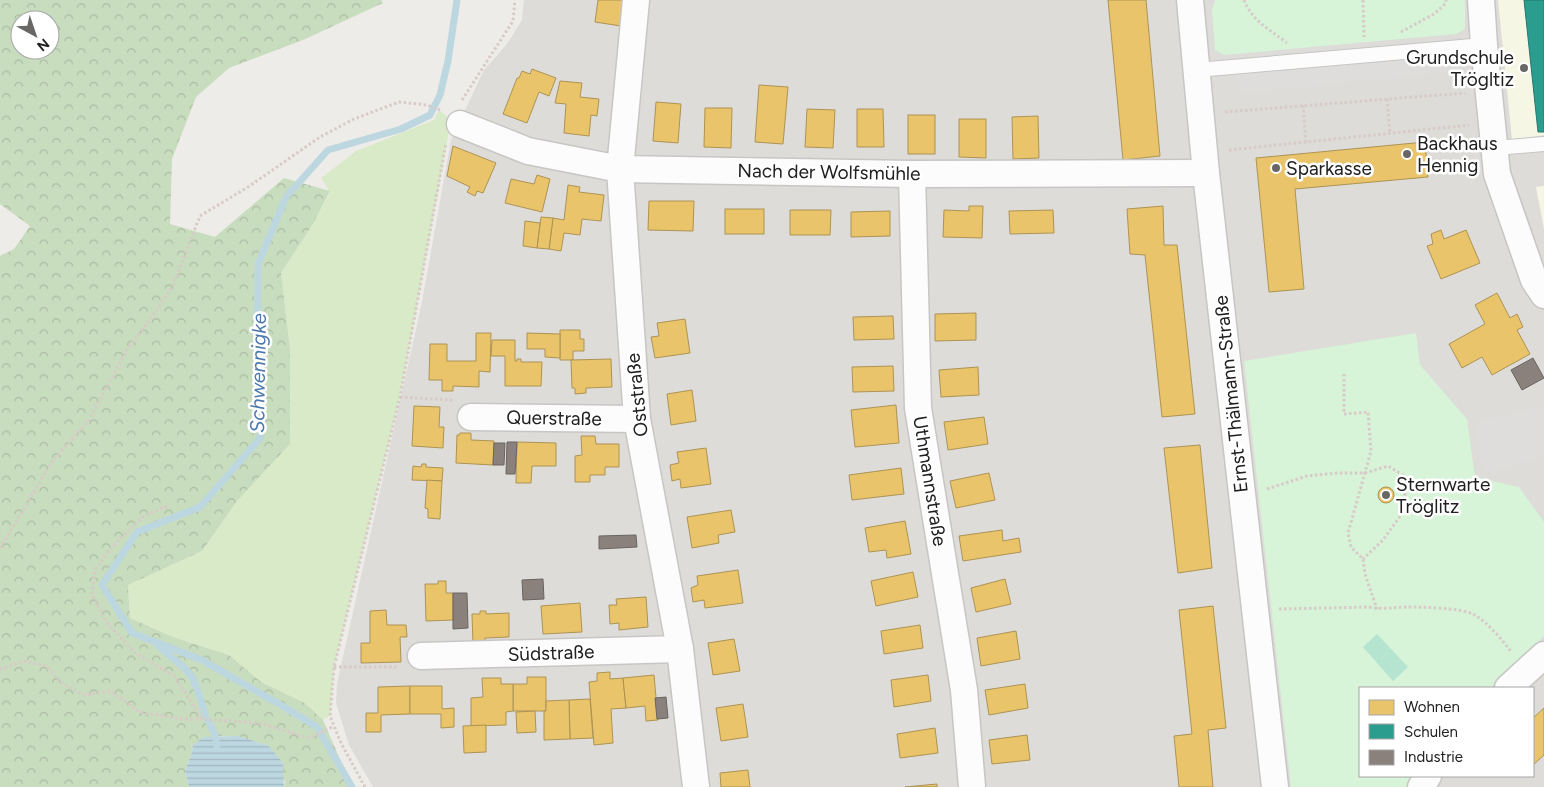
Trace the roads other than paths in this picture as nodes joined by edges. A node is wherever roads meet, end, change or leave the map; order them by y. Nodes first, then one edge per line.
1 (636, 0) edge
2 (1190, 0) edge
3 (1481, 0) edge
4 (1484, 45) junction
5 (1197, 70) junction
6 (451, 112) road end
7 (1493, 136) junction
8 (1544, 144) edge
9 (1205, 162) junction
10 (620, 169) junction
11 (912, 174) junction
12 (1544, 295) edge
13 (474, 417) road end
14 (637, 420) junction
15 (680, 649) junction
16 (1544, 655) edge
17 (421, 656) road end
18 (1516, 681) edge
19 (696, 787) edge
20 (972, 787) edge
21 (1275, 787) edge

1 - 10 street, Oststraße
2 - 5 street, Ernst-Thälmann-Straße
3 - 4 street
4 - 5 lane
4 - 7 street
5 - 9 street, Ernst-Thälmann-Straße
6 - 10 street, Nach der Wolfsmühle
7 - 8 lane
7 - 12 street
9 - 11 street, Nach der Wolfsmühle
9 - 21 street, Ernst-Thälmann-Straße
10 - 11 street, Nach der Wolfsmühle
10 - 14 street, Oststraße
11 - 20 street, Uthmannstraße
13 - 14 street, Querstraße
14 - 15 street, Oststraße
15 - 17 street, Südstraße
15 - 19 street, Oststraße
16 - 18 street

